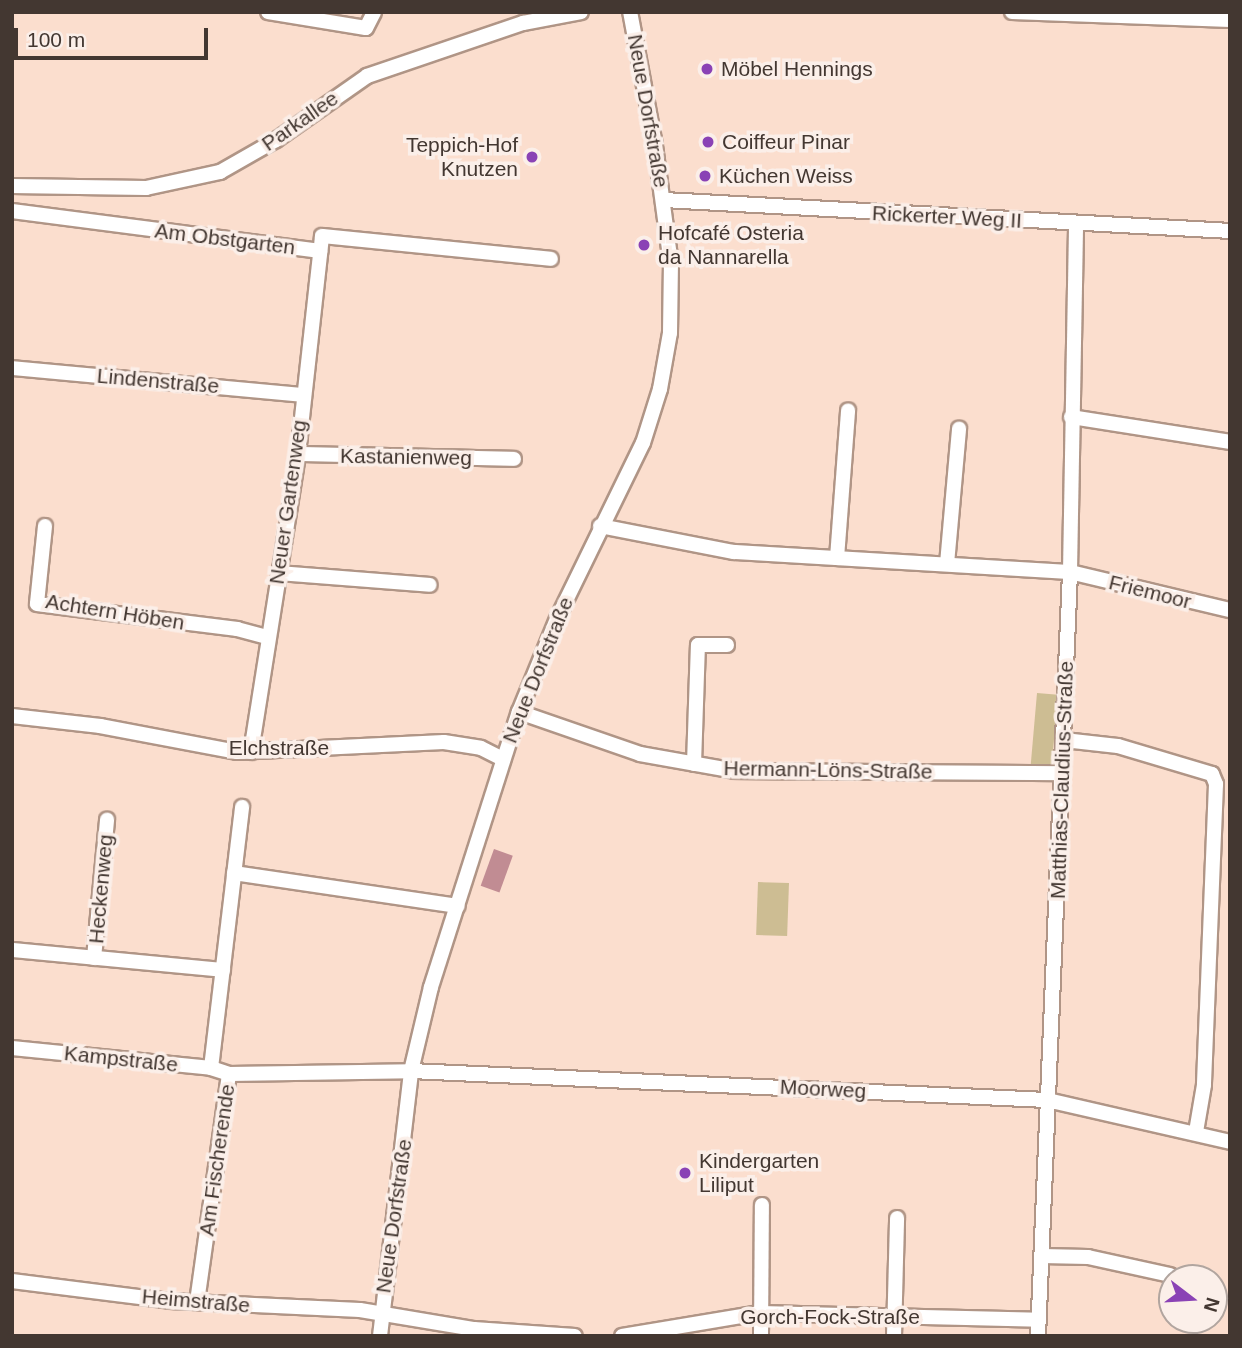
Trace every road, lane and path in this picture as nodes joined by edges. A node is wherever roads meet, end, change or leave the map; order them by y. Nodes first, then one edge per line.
1 (268, 12) edge
2 (374, 12) edge
3 (581, 12) edge
4 (630, 12) edge
5 (1012, 12) edge
6 (1230, 20) edge
7 (12, 186) edge
8 (664, 200) junction
9 (12, 211) edge
10 (1076, 224) junction
11 (1230, 230) edge
12 (320, 251) junction
13 (551, 259) dead end
14 (12, 368) edge
15 (303, 395) junction
16 (848, 410) dead end
17 (1071, 417) junction
18 (959, 429) dead end
19 (1230, 442) edge
20 (298, 454) junction
21 (514, 459) dead end
22 (45, 526) dead end
23 (600, 526) junction
24 (838, 558) junction
25 (947, 564) junction
26 (1070, 572) junction
27 (279, 573) junction
28 (430, 585) dead end
29 (1230, 610) edge
30 (266, 638) junction
31 (727, 645) dead end
32 (519, 712) junction
33 (12, 716) edge
34 (1064, 740) junction
35 (251, 752) junction
36 (503, 759) junction
37 (694, 765) junction
38 (1062, 773) junction
39 (242, 807) dead end
40 (107, 820) dead end
41 (234, 873) junction
42 (458, 906) junction
43 (12, 950) edge
44 (94, 958) junction
45 (223, 970) junction
46 (12, 1048) edge
47 (211, 1068) junction
48 (411, 1071) junction
49 (229, 1074) junction
50 (1047, 1100) junction
51 (1196, 1132) junction
52 (1230, 1142) edge
53 (762, 1205) dead end
54 (897, 1218) dead end
55 (1042, 1256) junction
56 (1158, 1272) edge
57 (12, 1281) edge
58 (197, 1302) junction
59 (760, 1312) junction
60 (380, 1314) junction
61 (895, 1315) junction
62 (1039, 1320) junction
63 (380, 1336) edge
64 (575, 1336) edge
65 (622, 1336) edge
66 (761, 1336) edge
67 (894, 1336) edge
68 (1038, 1336) edge

1 - 2 street
3 - 7 street, Parkallee
4 - 8 street, Neue Dorfstraße
5 - 6 street
8 - 10 street, Rickerter Weg II
8 - 23 street, Neue Dorfstraße
9 - 12 street, Am Obstgarten
10 - 11 street, Rickerter Weg II
10 - 17 street, Matthias-Claudius-Straße
12 - 13 street, Am Obstgarten
12 - 15 street, Neuer Gartenweg
14 - 15 street, Lindenstraße
15 - 20 street, Neuer Gartenweg
16 - 24 street
17 - 19 street
17 - 26 street, Matthias-Claudius-Straße
18 - 25 street
20 - 21 street, Kastanienweg
20 - 27 street, Neuer Gartenweg
22 - 30 street, Achtern Höben
23 - 24 street, Friemoor
23 - 32 street, Neue Dorfstraße
24 - 25 street, Friemoor
25 - 26 street, Friemoor
26 - 29 street, Friemoor
26 - 34 street, Matthias-Claudius-Straße
27 - 28 street
27 - 30 street, Neuer Gartenweg
30 - 35 street, Neuer Gartenweg
31 - 37 street
32 - 36 street, Neue Dorfstraße
32 - 37 street, Hermann-Löns-Straße
33 - 35 street, Elchstraße
34 - 38 street, Matthias-Claudius-Straße
34 - 51 street
35 - 36 street, Elchstraße
36 - 42 street, Neue Dorfstraße
37 - 38 street, Hermann-Löns-Straße
38 - 50 street, Matthias-Claudius-Straße
39 - 41 street
40 - 44 street, Heckenweg
41 - 42 street
41 - 45 street
42 - 48 street, Neue Dorfstraße
43 - 44 street, Heckenweg
44 - 45 street, Heckenweg
45 - 47 street
46 - 47 street, Kampstraße
47 - 49 street, Kampstraße
48 - 49 street, Am Fischerende
48 - 50 street, Moorweg
48 - 60 street, Neue Dorfstraße
49 - 58 street, Am Fischerende
50 - 51 street, Moorweg
50 - 55 street, Matthias-Claudius-Straße
51 - 52 street, Moorweg
53 - 59 street
54 - 61 street
55 - 56 street
55 - 62 street, Matthias-Claudius-Straße
57 - 58 street, Heimstraße
58 - 60 street, Heimstraße
59 - 61 street, Gorch-Fock-Straße
59 - 65 street, Gorch-Fock-Straße
59 - 66 street
60 - 63 street, Neue Dorfstraße
60 - 64 street
61 - 62 street, Gorch-Fock-Straße
61 - 67 street
62 - 68 street, Matthias-Claudius-Straße

